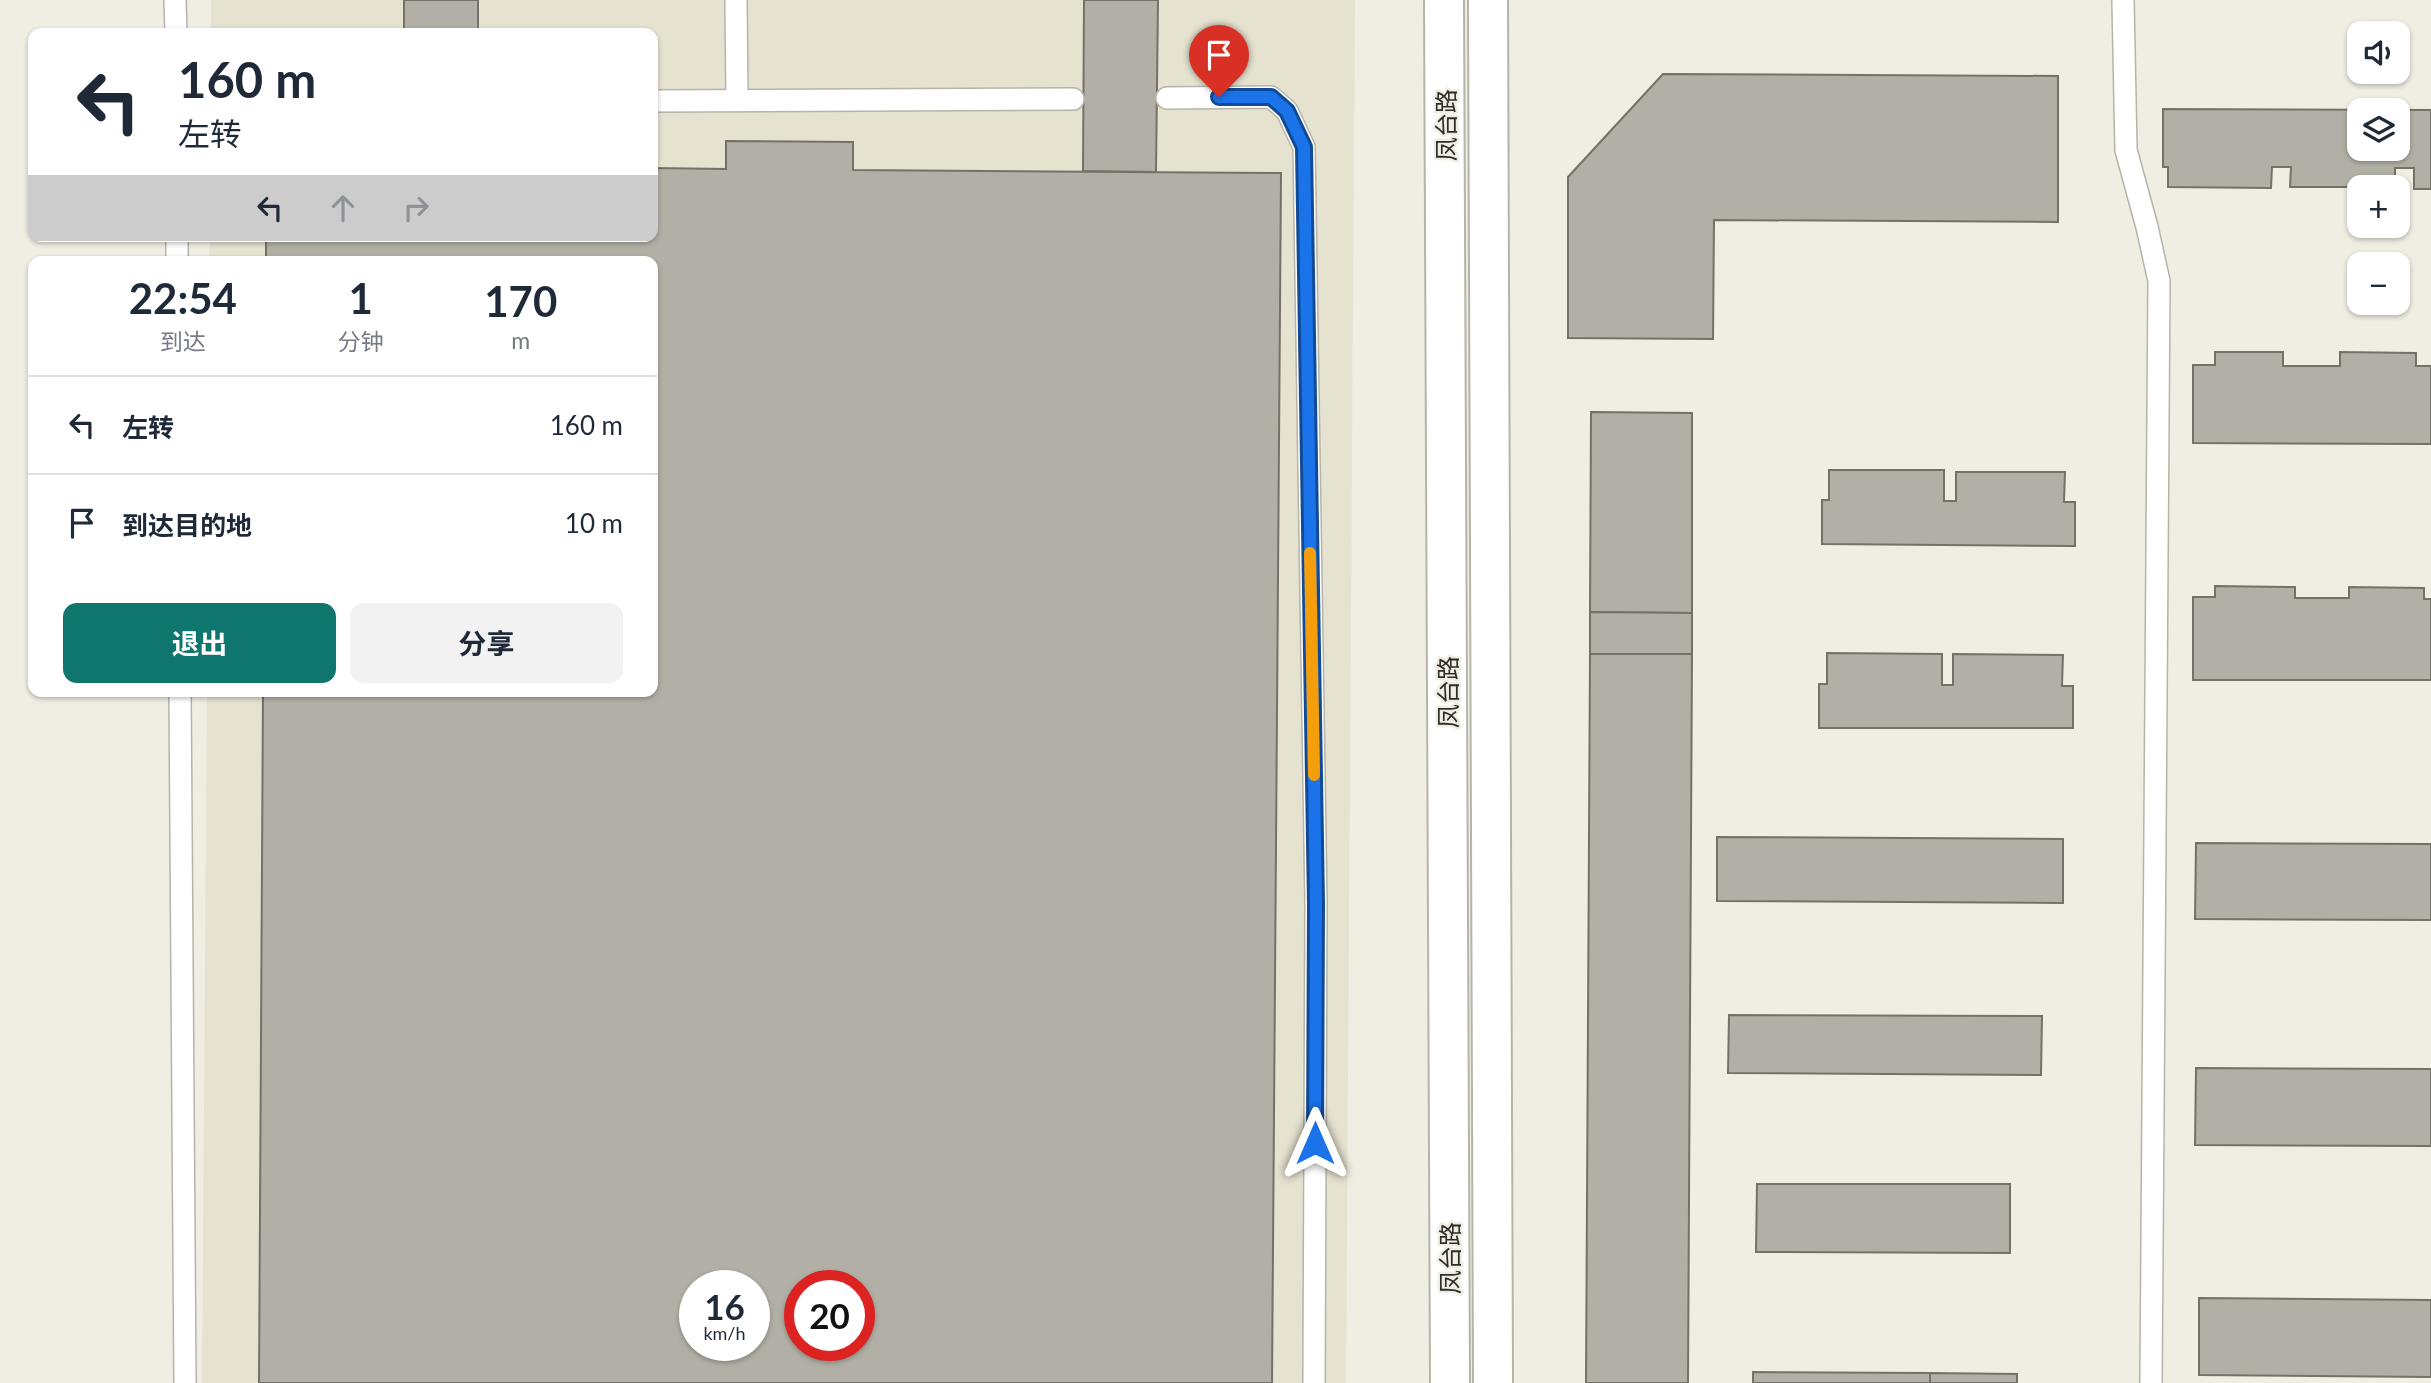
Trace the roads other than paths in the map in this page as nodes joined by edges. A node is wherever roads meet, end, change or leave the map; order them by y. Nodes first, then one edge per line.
1 (175, 0) edge
2 (736, 0) edge
3 (1444, 0) edge
4 (1488, 0) edge
5 (2123, 0) edge
6 (176, 28) edge
7 (1167, 98) dead end
8 (1073, 99) dead end
9 (658, 100) edge
10 (737, 100) junction
11 (180, 697) edge
12 (184, 1383) edge
13 (1314, 1383) edge
14 (1450, 1383) edge
15 (1493, 1383) edge
16 (2151, 1383) edge

1 - 6 lane
2 - 10 lane
3 - 14 street, 凤台路
4 - 15 street, 凤台路
5 - 16 lane
7 - 13 lane
8 - 10 lane
9 - 10 lane
11 - 12 lane

